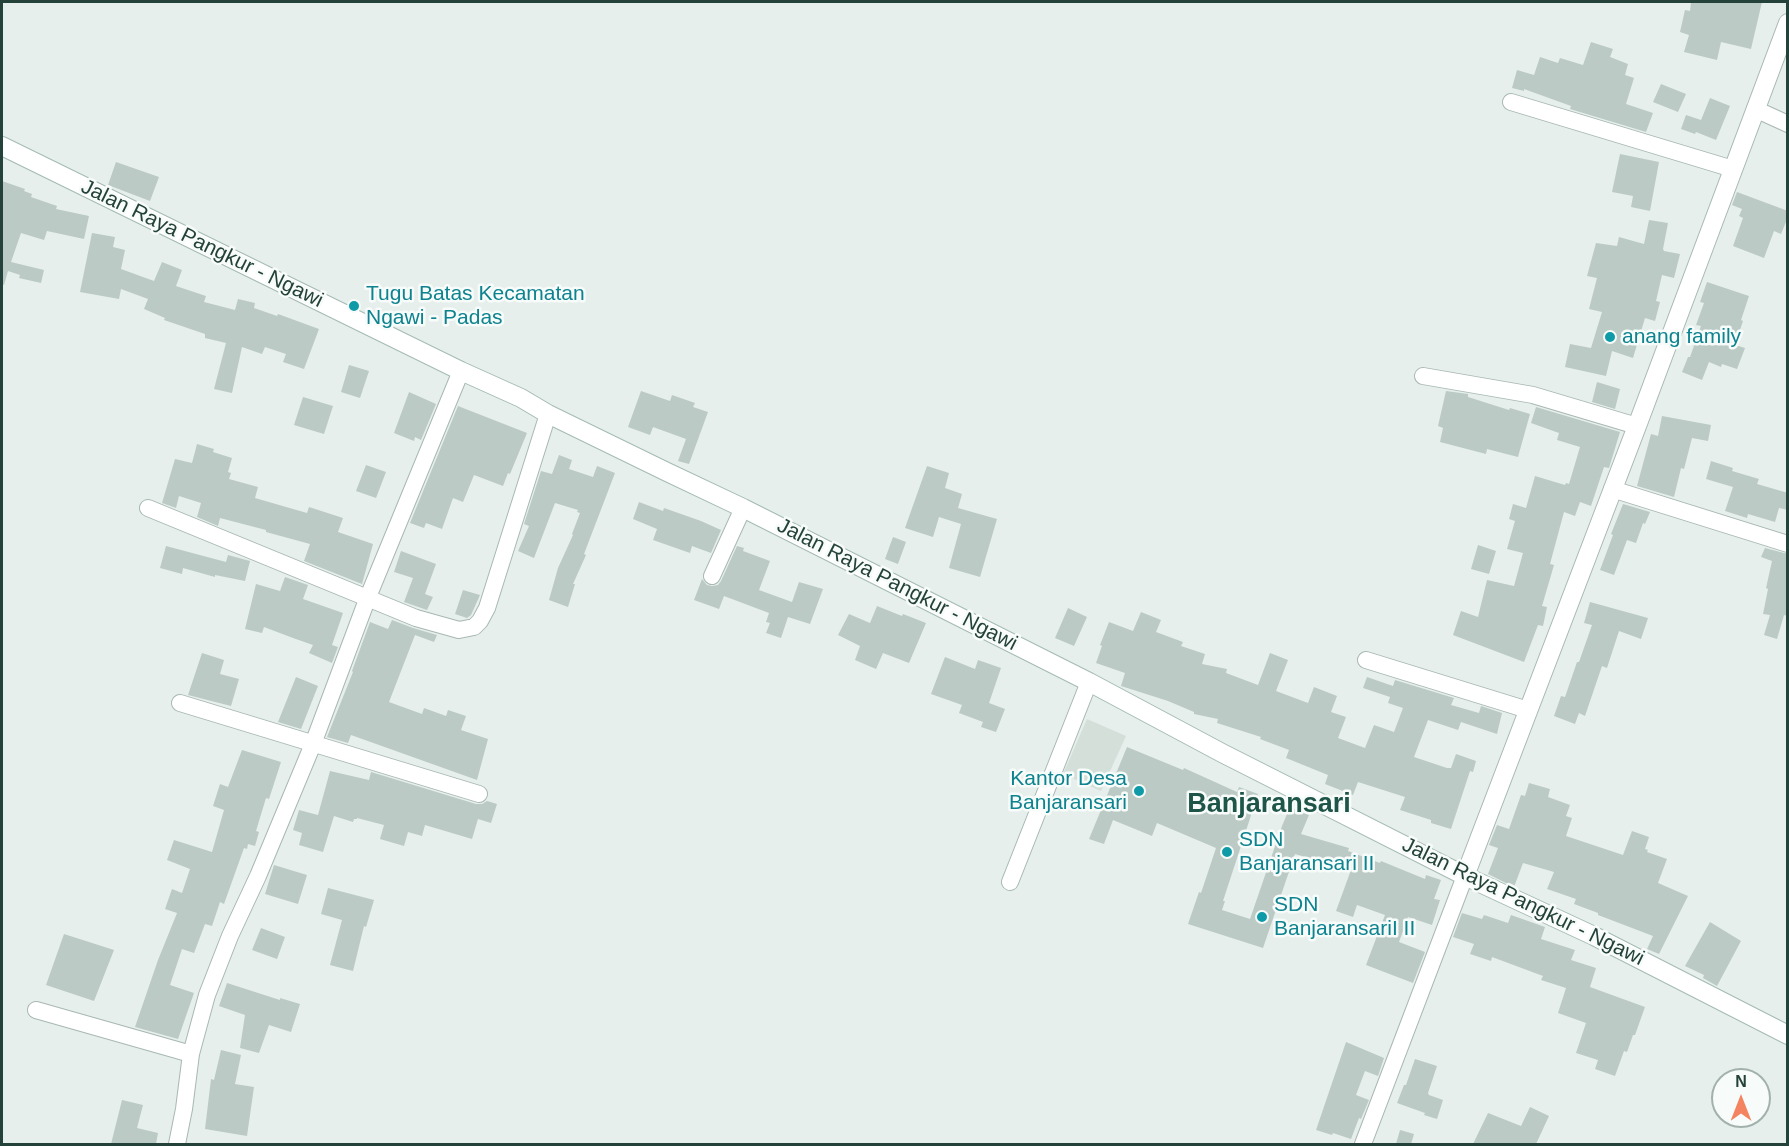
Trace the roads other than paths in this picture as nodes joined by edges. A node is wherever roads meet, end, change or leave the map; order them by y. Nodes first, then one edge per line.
1 (1788, 23) edge
2 (1512, 102) dead end
3 (1755, 109) junction
4 (1788, 124) edge
5 (2, 146) edge
6 (1733, 169) junction
7 (461, 371) junction
8 (1423, 376) dead end
9 (548, 414) junction
10 (1637, 426) junction
11 (1612, 489) junction
12 (148, 508) dead end
13 (743, 508) junction
14 (1788, 544) edge
15 (712, 576) dead end
16 (368, 597) junction
17 (1366, 660) dead end
18 (1089, 682) junction
19 (180, 703) dead end
20 (1528, 710) junction
21 (313, 744) junction
22 (479, 794) dead end
23 (1465, 876) junction
24 (1010, 882) dead end
25 (36, 1010) dead end
26 (1788, 1035) edge
27 (191, 1054) junction
28 (177, 1144) edge
29 (1363, 1144) edge

1 - 3 main road
2 - 6 street
3 - 4 street
3 - 6 main road
5 - 7 main road, Jalan Raya Pangkur - Ngawi
6 - 10 main road
7 - 9 main road, Jalan Raya Pangkur - Ngawi
7 - 16 street
8 - 10 street
9 - 13 main road, Jalan Raya Pangkur - Ngawi
9 - 16 street
10 - 11 main road
11 - 14 street
11 - 20 main road
12 - 16 street
13 - 15 street
13 - 18 main road, Jalan Raya Pangkur - Ngawi
16 - 21 street
17 - 20 street
18 - 23 main road, Jalan Raya Pangkur - Ngawi
18 - 24 street
19 - 21 street
20 - 23 main road
21 - 22 street
21 - 27 street
23 - 26 main road, Jalan Raya Pangkur - Ngawi
23 - 29 street
25 - 27 street
27 - 28 street

